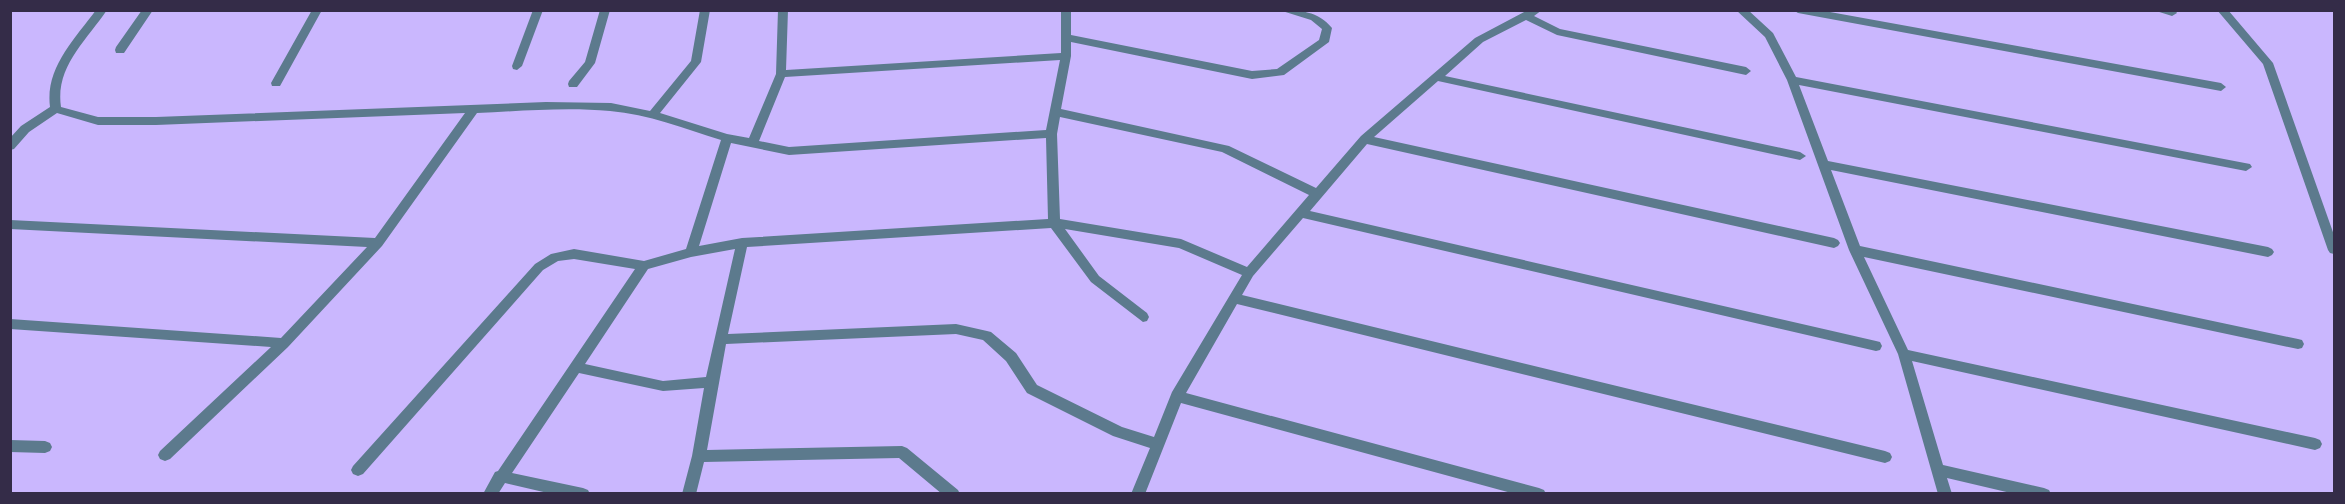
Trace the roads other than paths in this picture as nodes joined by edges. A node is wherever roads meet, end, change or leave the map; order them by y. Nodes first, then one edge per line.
1 (102, 10) edge
2 (148, 10) edge
3 (317, 10) edge
4 (537, 10) edge
5 (605, 10) edge
6 (705, 10) edge
7 (783, 10) edge
8 (1066, 10) edge
9 (1284, 10) edge
10 (1741, 10) edge
11 (1798, 10) edge
12 (2158, 10) edge
13 (2222, 10) edge
14 (1532, 13) edge
15 (2172, 13) dead end
16 (1068, 38) junction
17 (120, 50) dead end
18 (1066, 56) junction
19 (517, 66) dead end
20 (1746, 71) dead end
21 (781, 74) junction
22 (1438, 78) junction
23 (1792, 80) junction
24 (276, 83) dead end
25 (573, 84) dead end
26 (2222, 87) dead end
27 (474, 108) junction
28 (56, 110) junction
29 (1056, 112) junction
30 (653, 115) junction
31 (1051, 134) junction
32 (727, 138) junction
33 (1365, 139) junction
34 (752, 144) junction
35 (10, 146) edge
36 (1800, 156) dead end
37 (1824, 164) junction
38 (2246, 168) dead end
39 (1315, 193) junction
40 (1299, 213) junction
41 (1054, 223) junction
42 (10, 224) edge
43 (378, 243) junction
44 (741, 243) junction
45 (1834, 243) dead end
46 (1855, 250) junction
47 (2334, 250) edge
48 (691, 252) junction
49 (2268, 252) dead end
50 (644, 266) junction
51 (1249, 273) junction
52 (1233, 298) junction
53 (1143, 316) dead end
54 (10, 324) edge
55 (723, 339) junction
56 (284, 343) junction
57 (2298, 344) dead end
58 (1876, 346) dead end
59 (1904, 354) junction
60 (574, 367) junction
61 (711, 382) junction
62 (1177, 396) junction
63 (1156, 444) junction
64 (2315, 444) dead end
65 (10, 446) edge
66 (45, 447) dead end
67 (165, 455) dead end
68 (699, 456) junction
69 (1885, 457) dead end
70 (358, 470) dead end
71 (1940, 470) junction
72 (500, 476) junction
73 (490, 494) edge
74 (583, 494) edge
75 (689, 494) edge
76 (953, 494) edge
77 (1138, 494) edge
78 (1539, 494) edge
79 (1945, 494) edge
80 (2044, 494) edge

1 - 28 lane
2 - 17 lane
3 - 24 lane
4 - 19 lane
5 - 25 lane
6 - 30 lane
7 - 21 lane
8 - 16 lane
9 - 16 lane
10 - 23 lane
11 - 26 lane
12 - 15 lane
13 - 47 lane
14 - 20 lane
14 - 22 lane
16 - 18 lane
18 - 21 lane
18 - 29 lane
21 - 34 lane
22 - 33 lane
22 - 36 lane
23 - 37 lane
23 - 38 lane
27 - 28 lane
27 - 30 lane
27 - 43 lane
28 - 35 lane
29 - 31 lane
29 - 39 lane
30 - 32 lane
31 - 34 lane
31 - 41 lane
32 - 34 lane
32 - 48 lane
33 - 39 lane
33 - 45 lane
37 - 46 lane
37 - 49 lane
39 - 40 lane
40 - 51 lane
40 - 58 lane
41 - 44 lane
41 - 51 lane
41 - 53 lane
42 - 43 lane
43 - 56 lane
44 - 48 lane
44 - 55 lane
46 - 57 lane
46 - 59 lane
48 - 50 lane
50 - 60 lane
50 - 70 lane
51 - 52 lane
52 - 62 lane
52 - 69 lane
54 - 56 lane
55 - 61 lane
55 - 63 lane
56 - 67 lane
59 - 64 lane
59 - 71 lane
60 - 61 lane
60 - 72 lane
61 - 68 lane
62 - 63 lane
62 - 78 lane
63 - 77 lane
65 - 66 lane
68 - 75 lane
68 - 76 lane
71 - 79 lane
71 - 80 lane
72 - 73 lane
72 - 74 lane

